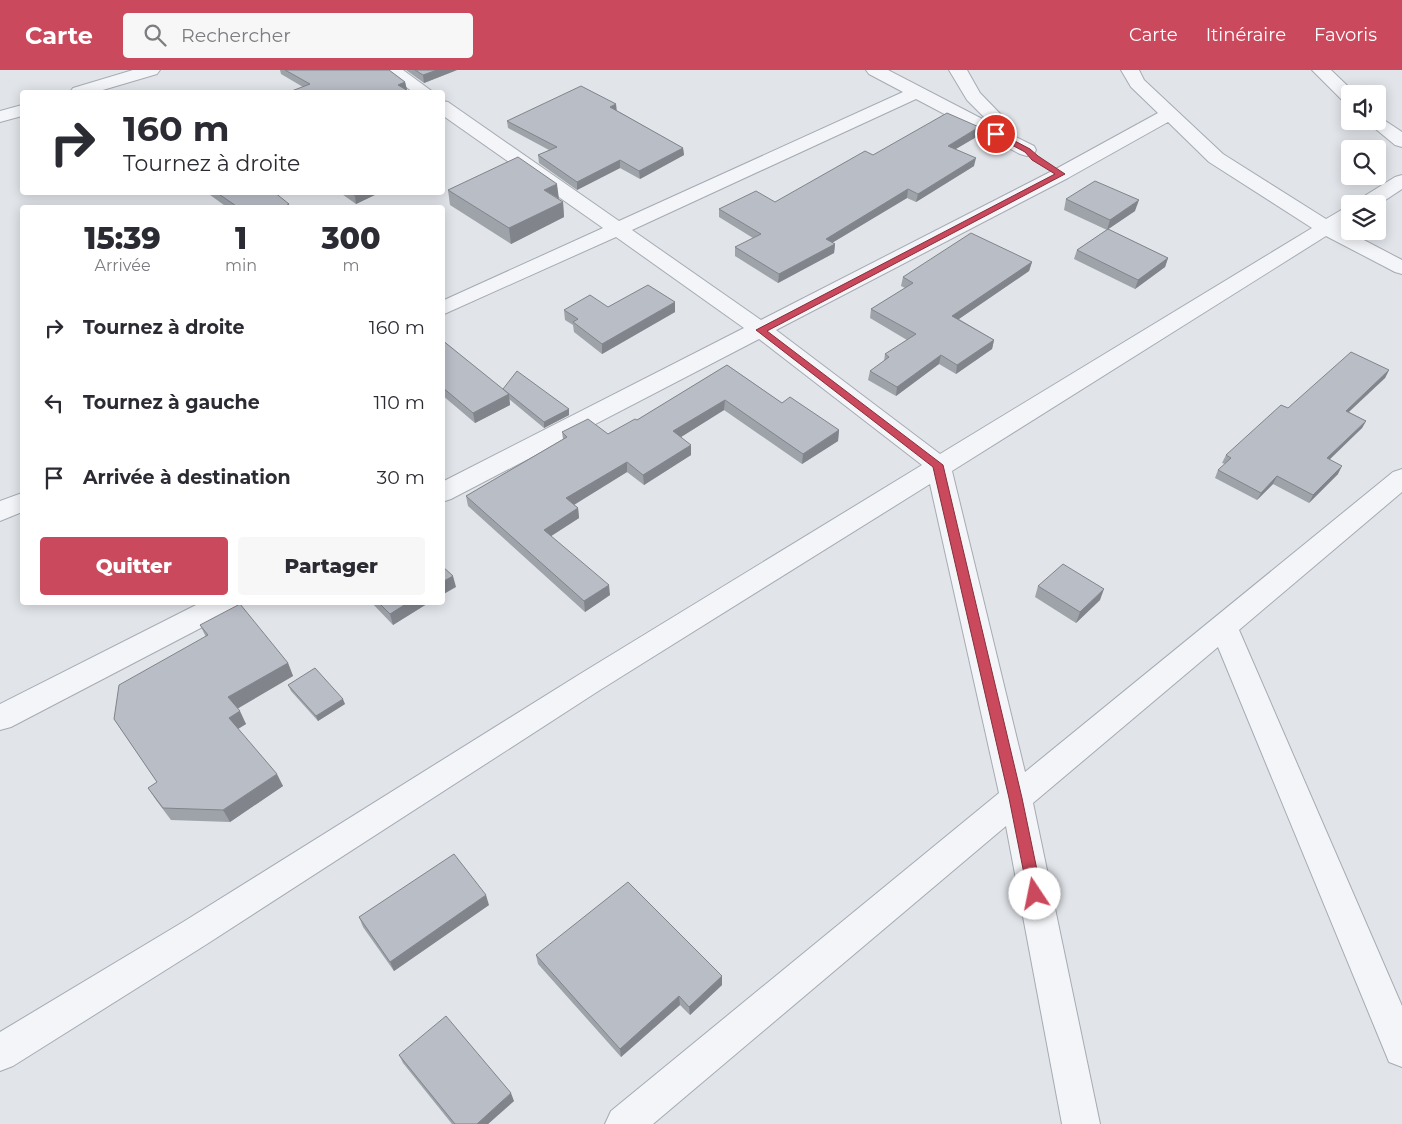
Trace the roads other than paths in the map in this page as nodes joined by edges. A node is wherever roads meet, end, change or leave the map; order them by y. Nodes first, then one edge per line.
1 (151, 70) edge
2 (392, 70) edge
3 (875, 70) edge
4 (958, 70) edge
5 (1130, 70) edge
6 (1321, 70) edge
7 (1341, 89) edge
8 (86, 90) edge
9 (421, 90) edge
10 (916, 92) junction
11 (445, 108) edge
12 (20, 111) edge
13 (1170, 114) junction
14 (0, 118) edge
15 (1386, 129) edge
16 (1402, 141) edge
17 (1027, 150) junction
18 (1061, 174) junction
19 (1402, 181) edge
20 (1379, 195) edge
21 (1341, 219) edge
22 (1326, 228) junction
23 (617, 230) junction
24 (1402, 268) edge
25 (445, 308) edge
26 (761, 330) junction
27 (938, 465) junction
28 (1402, 478) edge
29 (445, 491) edge
30 (20, 503) edge
31 (0, 512) edge
32 (221, 605) edge
33 (1223, 626) junction
34 (0, 718) edge
35 (1016, 798) junction
36 (1402, 1049) edge
37 (0, 1053) edge
38 (624, 1124) edge
39 (1082, 1124) edge

1 - 8 street
2 - 9 street
3 - 10 street
4 - 17 street
5 - 13 street
6 - 7 street
10 - 17 street
10 - 23 street
11 - 23 street
12 - 14 street
13 - 18 street
13 - 22 street
15 - 16 street
17 - 18 street
18 - 26 street
19 - 20 street
21 - 22 street
22 - 24 street
22 - 27 street
23 - 25 street
23 - 26 street
26 - 27 street
26 - 29 street
27 - 35 street
27 - 37 street
28 - 33 street
30 - 31 street
32 - 34 street
33 - 35 street
33 - 36 street
35 - 38 street
35 - 39 street

